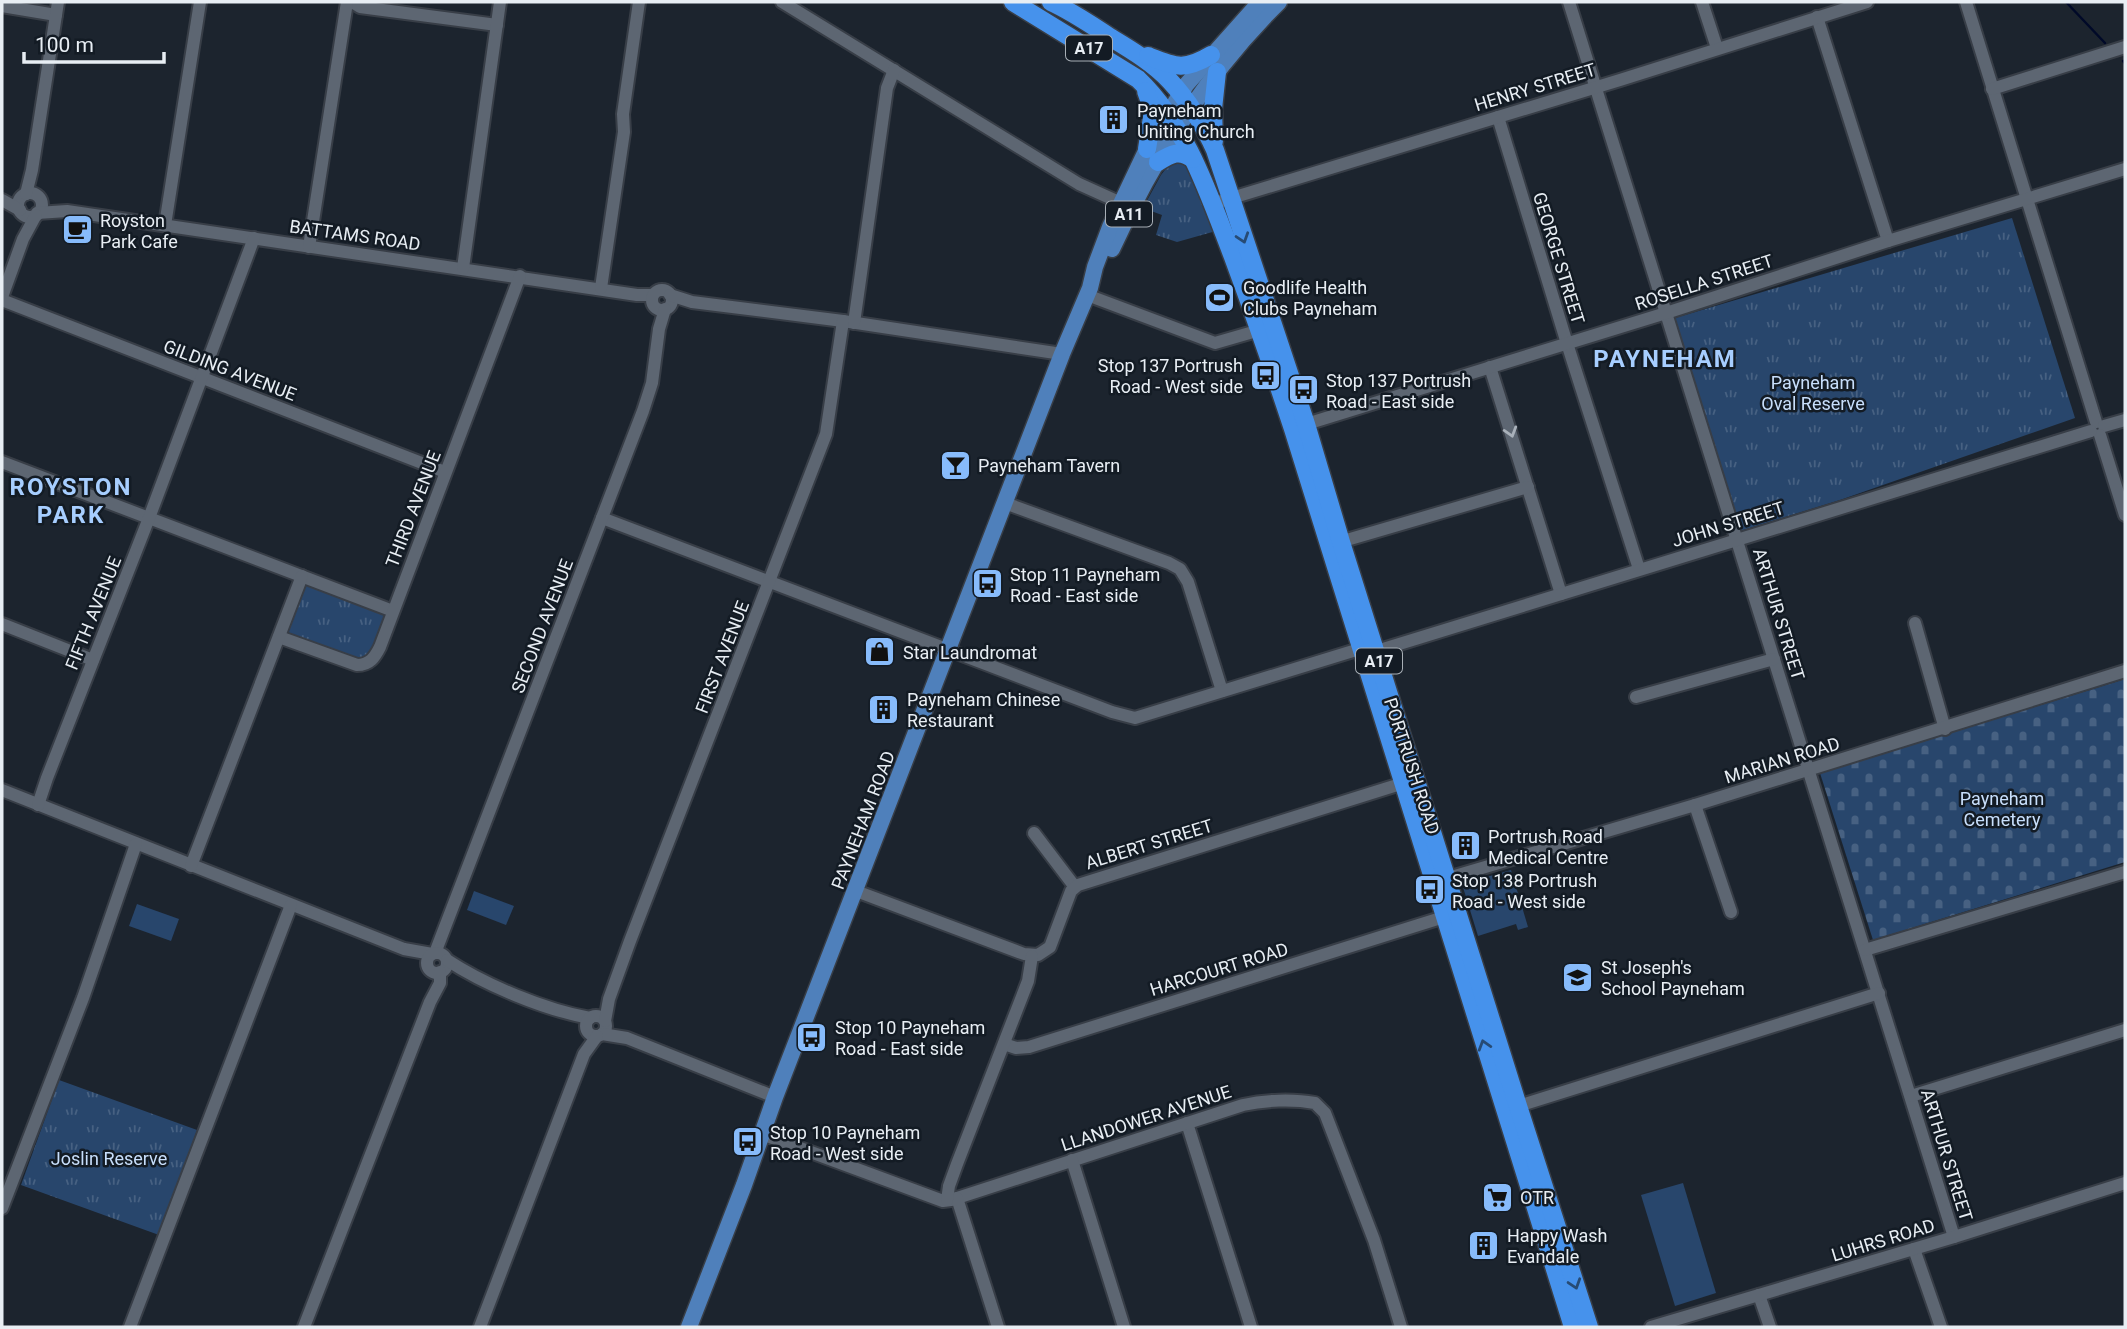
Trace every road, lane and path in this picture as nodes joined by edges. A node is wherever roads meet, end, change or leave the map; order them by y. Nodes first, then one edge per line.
1 (200, 2) edge
2 (349, 2) edge
3 (500, 2) edge
4 (639, 2) edge
5 (782, 2) edge
6 (1013, 2) edge
7 (1052, 2) edge
8 (1260, 2) edge
9 (1279, 2) edge
10 (1569, 2) edge
11 (1702, 2) edge
12 (1867, 2) edge
13 (1966, 2) edge
14 (2, 6) edge
15 (57, 8) edge
16 (1817, 17) junction
17 (497, 25) junction
18 (2125, 47) edge
19 (1128, 48) junction
20 (1717, 48) junction
21 (1214, 64) junction
22 (894, 70) junction
23 (1144, 86) junction
24 (1595, 88) junction
25 (1992, 89) junction
26 (1180, 93) junction
27 (1190, 108) junction
28 (1167, 114) junction
29 (1498, 117) junction
30 (1177, 130) junction
31 (1215, 150) junction
32 (1153, 155) junction
33 (1193, 159) junction
34 (2125, 169) edge
35 (31, 196) junction
36 (2, 198) edge
37 (1230, 198) junction
38 (2026, 199) junction
39 (1121, 204) junction
40 (1212, 204) junction
41 (67, 211) junction
42 (29, 213) junction
43 (166, 225) junction
44 (254, 238) junction
45 (1888, 241) junction
46 (309, 247) junction
47 (463, 268) junction
48 (520, 276) junction
49 (601, 288) junction
50 (1088, 292) junction
51 (2, 298) edge
52 (661, 303) junction
53 (1666, 313) junction
54 (848, 322) junction
55 (1260, 330) junction
56 (1567, 343) junction
57 (1062, 354) junction
58 (1490, 367) junction
59 (202, 378) junction
60 (2125, 420) edge
61 (1300, 427) junction
62 (2098, 429) junction
63 (2, 462) edge
64 (445, 472) junction
65 (1528, 486) junction
66 (1005, 503) junction
67 (2125, 516) edge
68 (149, 518) junction
69 (602, 518) junction
70 (1737, 539) junction
71 (1335, 544) junction
72 (1639, 569) junction
73 (302, 576) junction
74 (769, 582) junction
75 (1561, 594) junction
76 (393, 611) junction
77 (1915, 623) dead end
78 (2, 624) edge
79 (279, 637) junction
80 (1368, 650) junction
81 (948, 651) junction
82 (1774, 659) junction
83 (93, 660) junction
84 (2125, 671) edge
85 (1222, 691) junction
86 (1636, 697) dead end
87 (1945, 729) junction
88 (1809, 770) junction
89 (1410, 781) junction
90 (2, 790) edge
91 (38, 805) junction
92 (1695, 805) junction
93 (1034, 833) dead end
94 (136, 844) junction
95 (191, 866) junction
96 (2125, 872) edge
97 (1448, 878) junction
98 (1075, 887) junction
99 (856, 891) junction
100 (291, 905) junction
101 (1731, 912) dead end
102 (1444, 917) junction
103 (1865, 950) junction
104 (1032, 956) junction
105 (437, 963) junction
106 (1878, 993) junction
107 (596, 1026) junction
108 (2125, 1030) edge
109 (1004, 1044) junction
110 (1911, 1096) junction
111 (775, 1097) junction
112 (1511, 1108) junction
113 (1187, 1123) junction
114 (762, 1134) junction
115 (1072, 1160) junction
116 (2125, 1183) edge
117 (952, 1199) junction
118 (2, 1208) edge
119 (1954, 1237) junction
120 (1914, 1249) junction
121 (1759, 1295) junction
122 (1577, 1326) edge
123 (130, 1327) edge
124 (304, 1327) edge
125 (480, 1327) edge
126 (690, 1327) edge
127 (998, 1327) edge
128 (1124, 1327) edge
129 (1251, 1327) edge
130 (1401, 1327) edge
131 (1651, 1327) edge
132 (1770, 1327) edge
133 (1941, 1327) edge

1 - 43 street
2 - 17 street
2 - 46 street
3 - 17 street
4 - 49 street
5 - 22 street
6 - 23 highway, A17
7 - 19 highway, A17
8 - 21 main road, PAYNEHAM ROAD / A11
9 - 21 main road, PAYNEHAM ROAD / A11
10 - 24 street, ARTHUR STREET
11 - 20 street
12 - 16 street, HENRY STREET
13 - 25 street
14 - 15 street
15 - 35 street
16 - 20 street, HENRY STREET
16 - 45 street
17 - 47 street
18 - 25 street
19 - 21 highway
19 - 26 highway, A17
20 - 24 street, HENRY STREET
21 - 26 main road, PAYNEHAM ROAD / A11
21 - 27 main road, PAYNEHAM ROAD / A11
21 - 31 highway
22 - 39 street
22 - 54 street, FIRST AVENUE
23 - 28 highway, A17
23 - 32 highway
24 - 29 street, HENRY STREET
24 - 53 street, ARTHUR STREET
25 - 38 street
26 - 27 highway, PORTRUSH ROAD / A17
26 - 28 main road, PAYNEHAM ROAD / A11
27 - 30 main road, PAYNEHAM ROAD / A11
27 - 31 highway, PORTRUSH ROAD / A17
28 - 30 highway, A17
28 - 32 main road, PAYNEHAM ROAD / A11
29 - 37 street, HENRY STREET
29 - 56 street, GEORGE STREET
30 - 32 main road, PAYNEHAM ROAD / A11
30 - 33 highway, PORTRUSH ROAD / A17
31 - 37 highway, PORTRUSH ROAD / A17
32 - 33 highway
32 - 39 main road, PAYNEHAM ROAD / A11
32 - 50 main road, PAYNEHAM ROAD / A11
33 - 40 highway, PORTRUSH ROAD / A17
34 - 38 street, ROSELLA STREET
35 - 36 street, BATTAMS ROAD
35 - 41 street, BATTAMS ROAD
35 - 42 street
35 - 42 street
36 - 42 street, BATTAMS ROAD
37 - 40 street, HENRY STREET
37 -> 61 highway, PORTRUSH ROAD / A17
38 - 45 street, ROSELLA STREET
38 - 62 street
39 - 50 main road, PAYNEHAM ROAD / A11
40 - 55 highway, PORTRUSH ROAD / A17
41 - 42 street, BATTAMS ROAD
41 - 43 street, BATTAMS ROAD
42 - 51 street
43 - 44 street, BATTAMS ROAD
44 - 46 street, BATTAMS ROAD
44 - 59 street, FIFTH AVENUE
45 - 53 street, ROSELLA STREET
46 - 47 street, BATTAMS ROAD
47 - 48 street, BATTAMS ROAD
48 - 49 street, BATTAMS ROAD
48 - 64 street, THIRD AVENUE
49 - 52 street, BATTAMS ROAD
50 - 55 street
50 - 57 main road, PAYNEHAM ROAD / A11
51 - 59 street, GILDING AVENUE
52 - 54 street, BATTAMS ROAD
52 - 69 street, SECOND AVENUE
53 - 56 street, ROSELLA STREET
53 - 70 street, ARTHUR STREET
54 - 57 street, BATTAMS ROAD
54 - 74 street, FIRST AVENUE
55 - 61 highway, PORTRUSH ROAD / A17
56 - 58 street, ROSELLA STREET
56 - 72 street, GEORGE STREET
57 - 66 main road, PAYNEHAM ROAD / A11
58 - 61 street, ROSELLA STREET
58 -> 65 street
59 - 64 street, GILDING AVENUE
59 - 68 street, FIFTH AVENUE
60 - 62 street, JOHN STREET
61 - 71 highway, PORTRUSH ROAD / A17
62 - 67 street
62 - 70 street, JOHN STREET
63 - 68 street
64 - 76 street, THIRD AVENUE
65 - 71 street
65 - 75 street
66 - 81 main road, PAYNEHAM ROAD / A11
66 - 85 street
68 - 73 street
68 - 83 street, FIFTH AVENUE
69 - 74 street, JOHN STREET
69 - 105 street, SECOND AVENUE
70 - 72 street, JOHN STREET
70 - 82 street, ARTHUR STREET
71 - 80 highway, PORTRUSH ROAD / A17
72 - 75 street, JOHN STREET
73 - 76 street
73 - 79 street
74 - 81 street, JOHN STREET
74 - 107 street, FIRST AVENUE
75 - 80 street, JOHN STREET
76 - 79 street, THIRD AVENUE
77 - 87 street
78 - 83 street
79 - 95 street
80 - 85 street, JOHN STREET
80 - 89 highway, PORTRUSH ROAD / A17
81 - 85 street, JOHN STREET
81 - 99 main road, PAYNEHAM ROAD / A11
82 - 86 street
82 - 88 street, ARTHUR STREET
83 - 91 street, FIFTH AVENUE
84 - 87 street, MARIAN ROAD
87 - 88 street, MARIAN ROAD
88 - 92 street, MARIAN ROAD
88 - 103 street, ARTHUR STREET
89 - 97 highway, PORTRUSH ROAD / A17
89 - 98 street, ALBERT STREET
89 - 102 highway, PORTRUSH ROAD / A17
90 - 91 street
91 - 94 street
92 - 97 street, MARIAN ROAD
92 - 101 street
93 - 98 street
94 - 95 street
94 - 118 street
95 - 100 street
96 - 103 street
97 - 112 highway, PORTRUSH ROAD / A17
98 - 104 street, ALBERT STREET
99 - 104 street
99 - 111 main road, PAYNEHAM ROAD / A11
100 - 105 street
100 - 123 street
102 - 109 street, HARCOURT ROAD
112 -> 102 highway, PORTRUSH ROAD / A17
103 - 106 street, ARTHUR STREET
104 - 109 street
105 - 107 street
105 - 124 street, SECOND AVENUE
106 - 110 street, ARTHUR STREET
106 - 112 street
107 - 111 street
107 - 125 street, FIRST AVENUE
108 - 110 street
109 - 117 street
110 - 119 street, ARTHUR STREET
111 - 114 main road, PAYNEHAM ROAD / A11
112 - 122 highway, PORTRUSH ROAD / A17
113 - 115 street, LLANDOWER AVENUE
113 - 129 street
113 - 130 street, LLANDOWER AVENUE
114 - 117 street
114 - 126 main road, PAYNEHAM ROAD / A11
115 - 117 street, LLANDOWER AVENUE
115 - 128 street
116 - 119 street, LUHRS ROAD
117 - 127 street
119 - 120 street, LUHRS ROAD
120 - 121 street, LUHRS ROAD
120 - 133 street
121 - 131 street, LUHRS ROAD
121 - 132 street

